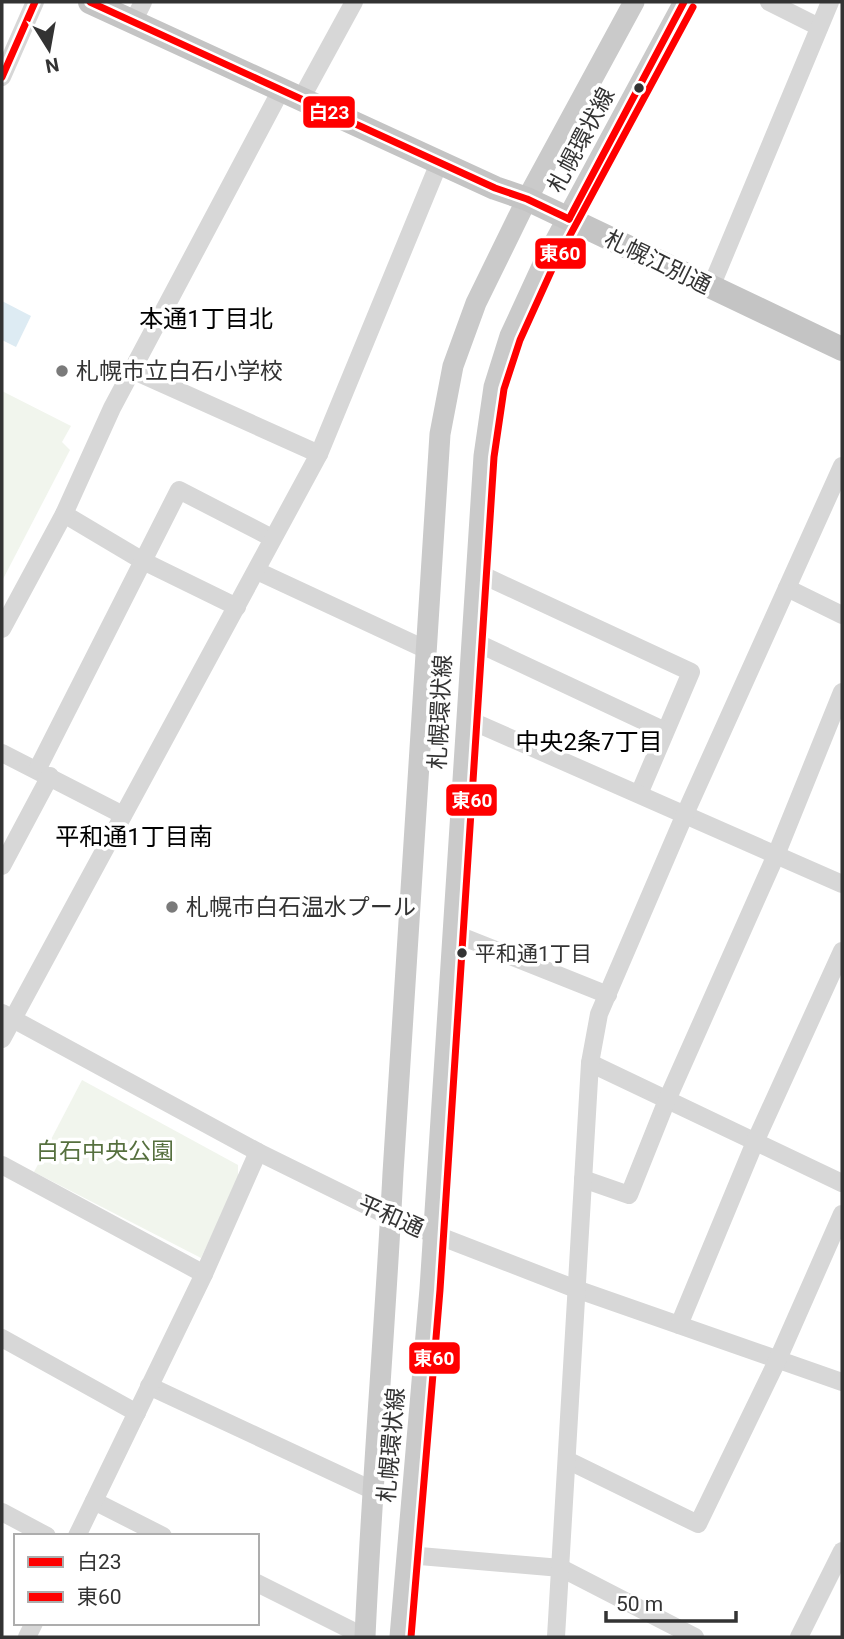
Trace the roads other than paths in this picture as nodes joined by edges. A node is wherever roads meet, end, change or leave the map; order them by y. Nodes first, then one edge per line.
1 (35, 2) edge
2 (90, 2) edge
3 (354, 2) edge
4 (634, 2) edge
5 (684, 2) edge
6 (769, 2) edge
7 (830, 2) edge
8 (138, 12) edge
9 (819, 27) junction
10 (2, 77) edge
11 (291, 95) junction
12 (439, 163) junction
13 (527, 199) junction
14 (569, 219) junction
15 (711, 287) junction
16 (842, 349) edge
17 (132, 370) junction
18 (319, 454) junction
19 (842, 466) edge
20 (64, 514) junction
21 (272, 538) junction
22 (143, 561) junction
23 (257, 571) junction
24 (476, 572) junction
25 (787, 588) junction
26 (237, 607) junction
27 (842, 615) edge
28 (2, 629) edge
29 (471, 639) junction
30 (427, 650) junction
31 (842, 692) edge
32 (467, 719) junction
33 (665, 732) junction
34 (2, 753) edge
35 (43, 773) junction
36 (639, 794) junction
37 (685, 814) junction
38 (123, 815) junction
39 (776, 855) junction
40 (2, 866) edge
41 (842, 884) edge
42 (453, 933) junction
43 (842, 951) edge
44 (608, 995) junction
45 (7, 1016) edge
46 (2, 1039) edge
47 (590, 1063) junction
48 (667, 1100) junction
49 (755, 1142) junction
50 (258, 1152) junction
51 (2, 1165) edge
52 (583, 1180) junction
53 (842, 1183) edge
54 (842, 1214) edge
55 (390, 1217) junction
56 (434, 1234) junction
57 (204, 1274) junction
58 (576, 1289) junction
59 (679, 1325) junction
60 (2, 1338) edge
61 (778, 1359) junction
62 (842, 1382) edge
63 (149, 1386) junction
64 (137, 1413) junction
65 (567, 1460) junction
66 (372, 1490) junction
67 (94, 1501) junction
68 (2, 1512) edge
69 (43, 1534) edge
70 (78, 1534) edge
71 (159, 1534) edge
72 (842, 1551) edge
73 (408, 1555) junction
74 (561, 1567) junction
75 (259, 1584) edge
76 (365, 1637) edge
77 (400, 1637) edge
78 (556, 1637) edge
79 (695, 1637) edge
80 (799, 1637) edge

1 - 10 street
2 - 8 highway, 札幌江別通
3 - 11 street
4 - 13 main road, 札幌環状線
5 - 14 main road, 札幌環状線
6 - 9 street
7 - 9 street
8 - 11 highway, 札幌江別通
9 - 15 street
11 - 12 highway, 札幌江別通
11 - 17 street
12 - 13 highway, 札幌江別通
12 - 18 street
13 - 14 highway, 札幌江別通
13 - 30 main road, 札幌環状線
14 - 15 highway, 札幌江別通
14 - 24 main road, 札幌環状線
15 - 16 highway, 札幌江別通
17 - 18 street
17 - 20 street
18 - 21 street
19 - 25 street
20 - 22 street
20 - 28 street
21 - 22 street
21 - 23 street
22 - 26 street
22 - 35 street
23 - 26 street
23 - 30 street
24 - 29 main road, 札幌環状線
24 - 33 street
25 - 27 street
25 - 37 street
26 - 38 street
29 - 32 main road, 札幌環状線
29 - 33 street
30 - 55 main road, 札幌環状線
31 - 39 street
32 - 36 street
32 - 42 main road, 札幌環状線
33 - 36 street
34 - 35 street
35 - 38 street
35 - 40 street
36 - 37 street
37 - 39 street
37 - 44 street
38 - 45 street
39 - 41 street
39 - 48 street
42 - 44 street
42 - 56 main road, 札幌環状線
43 - 49 street
44 - 47 street
45 - 46 street
45 - 50 street, 平和通
47 - 48 street
47 - 52 street
48 - 49 street
48 - 52 street
49 - 53 street
49 - 59 street
50 - 55 street, 平和通
50 - 57 street
51 - 57 street
52 - 58 street
54 - 61 street
55 - 56 street, 平和通
55 - 66 main road, 札幌環状線
56 - 58 street, 平和通
56 - 73 main road, 札幌環状線
57 - 63 street
58 - 59 street, 平和通
58 - 65 street
59 - 61 street, 平和通
60 - 64 street
61 - 62 street, 平和通
61 - 65 street
63 - 64 street
63 - 66 street
64 - 67 street
65 - 74 street
66 - 76 main road, 札幌環状線
67 - 70 street
67 - 71 street
68 - 69 street
72 - 80 street
73 - 74 street
73 - 77 main road, 札幌環状線
74 - 78 street
74 - 79 street
75 - 76 street

